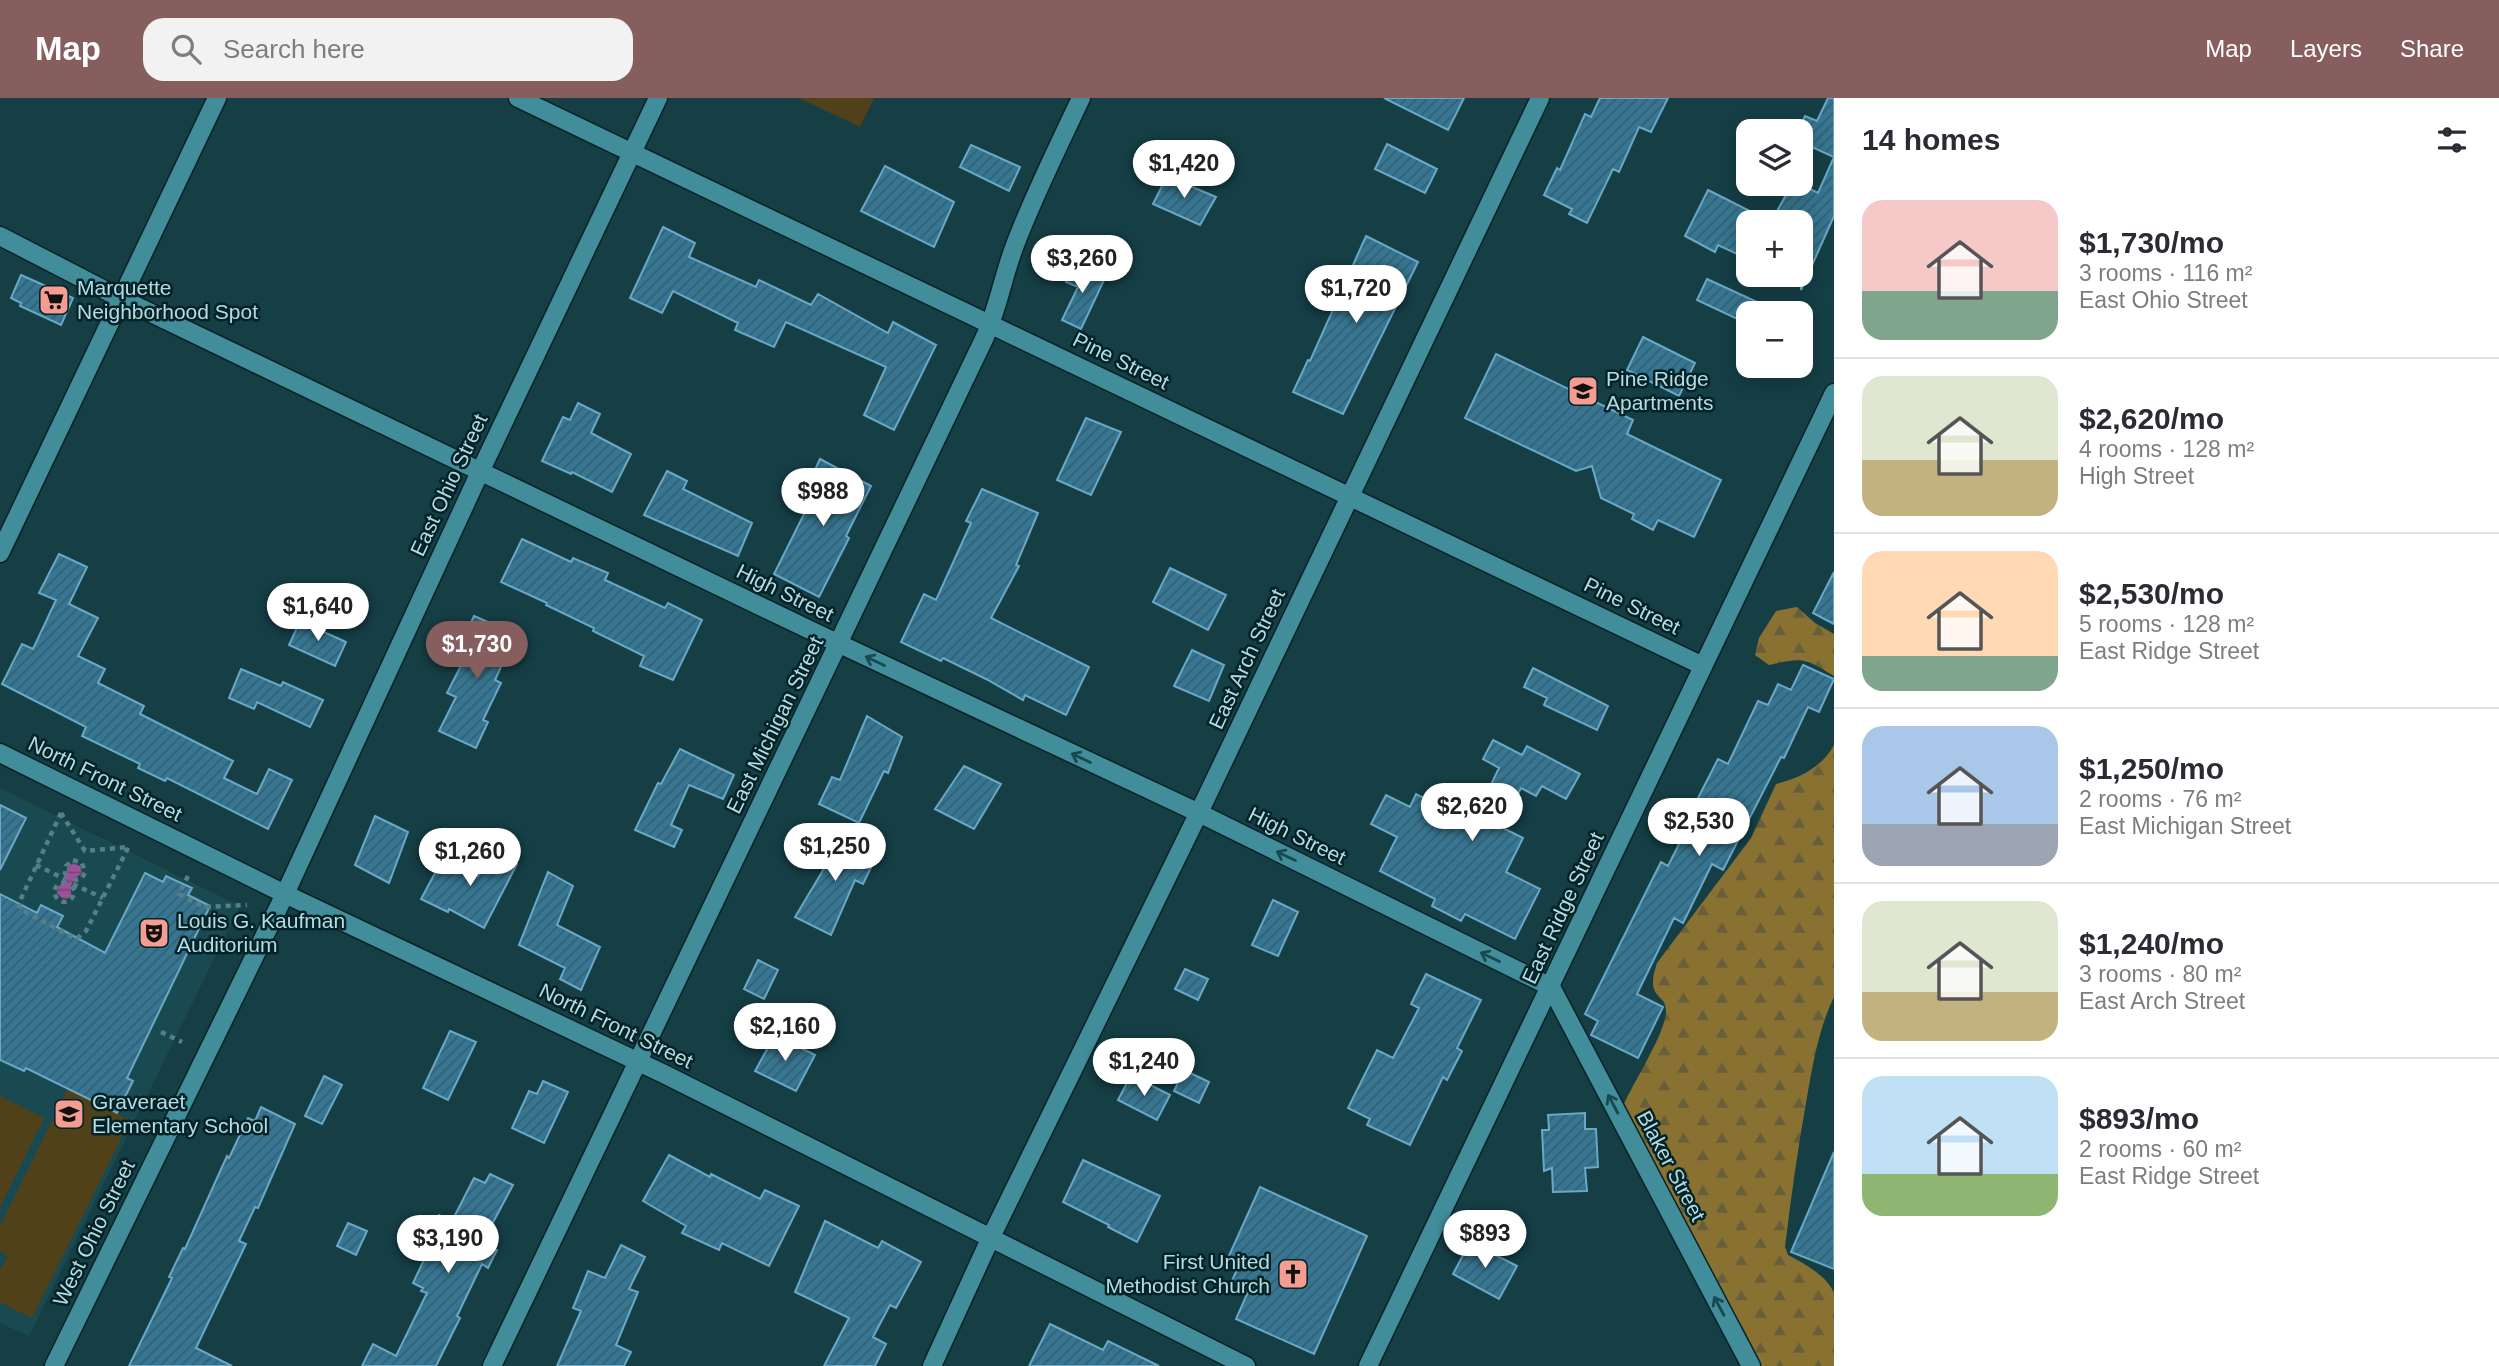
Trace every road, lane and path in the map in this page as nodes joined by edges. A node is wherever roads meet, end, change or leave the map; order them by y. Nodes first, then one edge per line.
1 (217, 98) edge
2 (518, 98) edge
3 (658, 98) edge
4 (1081, 98) edge
5 (1540, 98) edge
6 (632, 152) junction
7 (0, 236) edge
8 (122, 299) junction
9 (990, 324) junction
10 (1834, 393) edge
11 (480, 471) junction
12 (1350, 496) junction
13 (0, 553) edge
14 (839, 644) junction
15 (1703, 666) junction
16 (0, 752) edge
17 (1199, 813) junction
18 (85, 851) junction
19 (80, 861) junction
20 (36, 865) junction
21 (188, 876) dead end
22 (65, 879) junction
23 (73, 884) junction
24 (285, 894) junction
25 (103, 898) junction
26 (247, 905) dead end
27 (1551, 987) junction
28 (162, 1032) dead end
29 (182, 1042) dead end
30 (637, 1060) junction
31 (991, 1237) junction
32 (54, 1366) edge
33 (492, 1366) edge
34 (932, 1366) edge
35 (1246, 1366) edge
36 (1368, 1366) edge
37 (1751, 1366) edge

1 - 8 street
2 - 6 street, Pine Street
3 - 6 street, East Ohio Street
4 - 9 street, East Michigan Street
5 - 12 street, East Arch Street
6 - 9 street, Pine Street
6 - 11 street, East Ohio Street
7 - 8 street, High Street
8 - 11 street, High Street
8 - 13 street
9 - 12 street, Pine Street
9 - 14 street, East Michigan Street
10 - 15 street, East Ridge Street
11 - 14 street, High Street
11 - 24 street, East Ohio Street
12 - 15 street, Pine Street
12 - 17 street, East Arch Street
17 -> 14 street, High Street
14 - 30 street, East Michigan Street
15 - 27 street, East Ridge Street
16 - 24 street, North Front Street
27 -> 17 street, High Street
17 - 31 street, East Arch Street
18 - 19 path
18 - 20 path
18 - 25 path
19 - 22 path
19 - 23 path
20 - 22 path
20 - 25 path
21 - 26 path
22 - 23 path
23 - 25 path
24 - 30 street, North Front Street
24 - 32 street, West Ohio Street
27 - 36 street, East Ridge Street
37 -> 27 street, Blaker Street
28 - 29 path
30 - 31 street, North Front Street
30 - 33 street, East Michigan Street
31 - 34 street, East Arch Street
31 - 35 street, North Front Street

